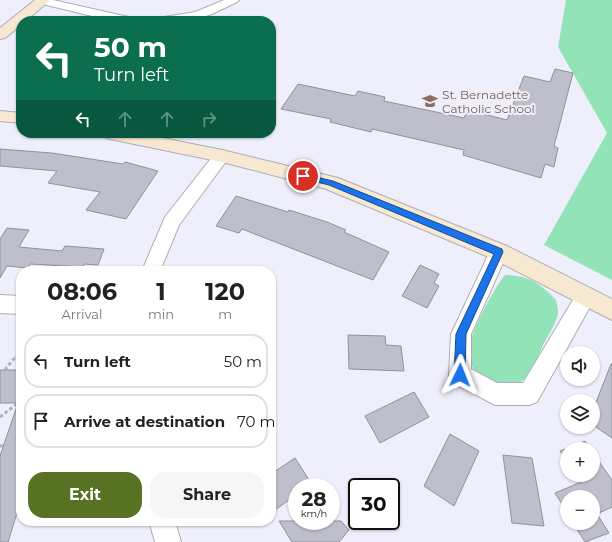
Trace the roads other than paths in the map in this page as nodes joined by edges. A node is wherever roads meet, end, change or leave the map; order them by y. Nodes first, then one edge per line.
1 (42, 0) edge
2 (233, 0) edge
3 (23, 16) edge
4 (108, 16) edge
5 (196, 16) edge
6 (16, 22) edge
7 (0, 35) edge
8 (0, 116) edge
9 (16, 118) edge
10 (134, 138) edge
11 (222, 156) junction
12 (499, 252) junction
13 (153, 266) edge
14 (586, 296) junction
15 (0, 304) edge
16 (16, 305) edge
17 (612, 310) edge
18 (163, 526) edge
19 (168, 542) edge

1 - 3 street
1 - 4 street
2 - 5 street
6 - 7 street
8 - 9 street
10 - 11 street
11 - 12 street
11 - 13 street
12 - 14 street
12 - 14 street
14 - 17 street
15 - 16 street
18 - 19 street

